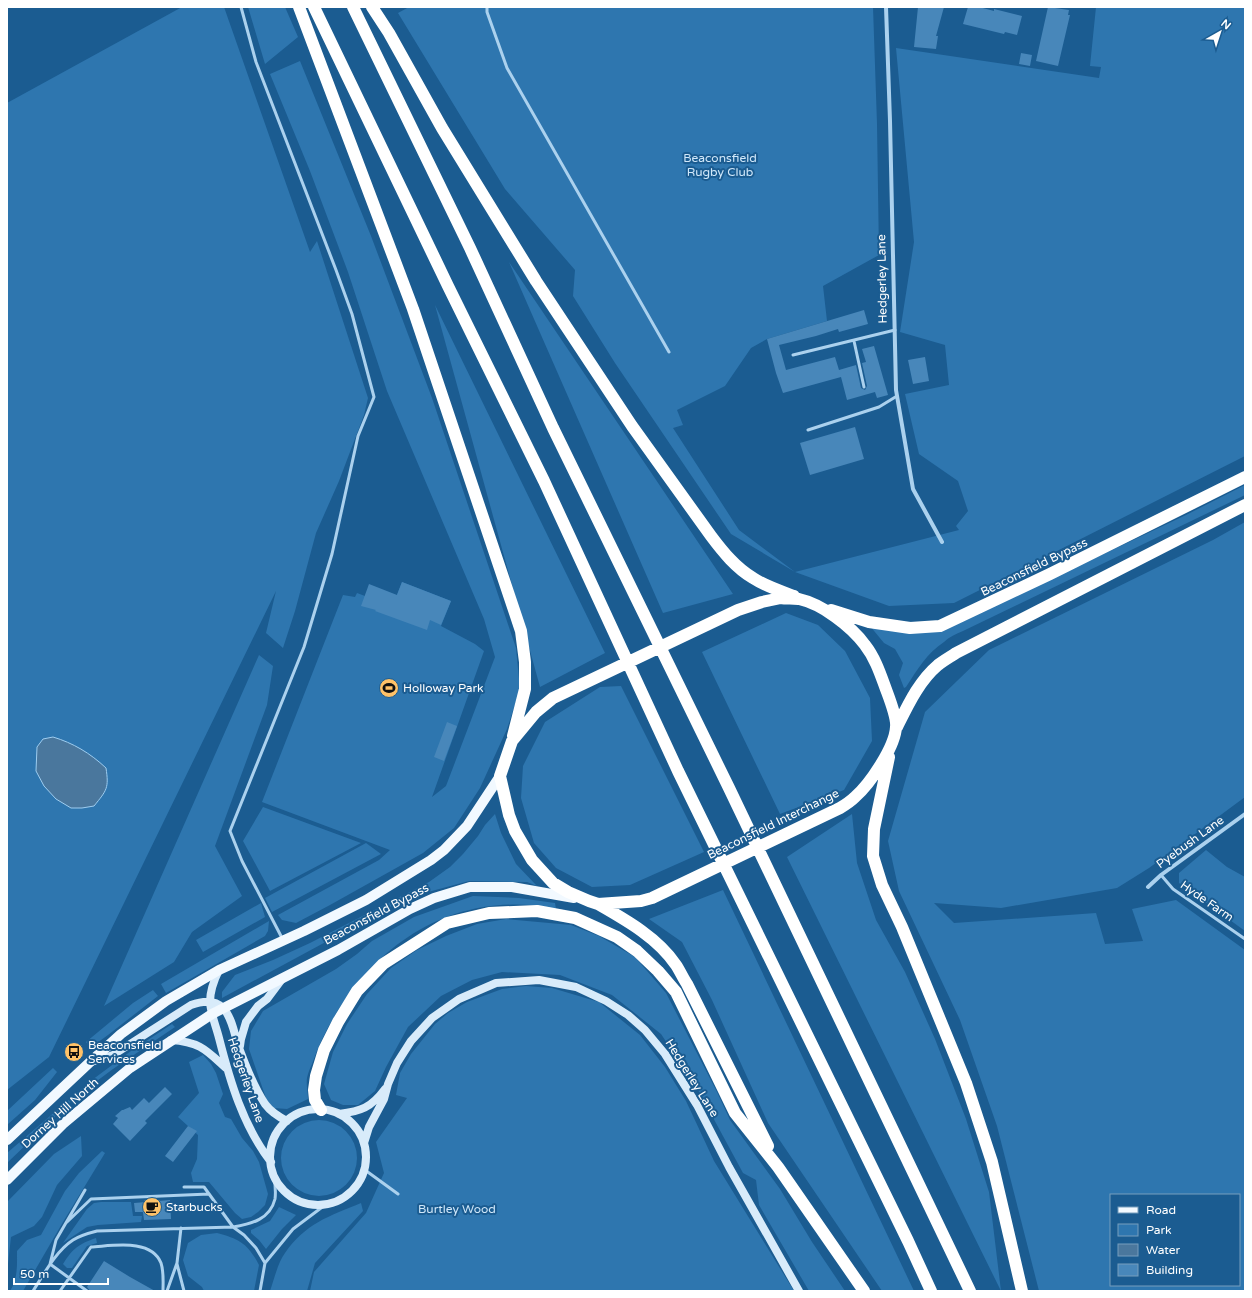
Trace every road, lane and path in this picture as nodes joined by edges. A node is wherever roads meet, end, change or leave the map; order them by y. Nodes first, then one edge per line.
1 (241, 7) edge
2 (299, 7) edge
3 (314, 7) edge
4 (353, 7) edge
5 (372, 7) edge
6 (487, 7) edge
7 (886, 7) edge
8 (895, 330) junction
9 (854, 341) junction
10 (668, 352) dead end
11 (793, 355) dead end
12 (864, 387) dead end
13 (897, 396) junction
14 (808, 430) dead end
15 (1245, 478) edge
16 (1245, 505) edge
17 (942, 542) dead end
18 (798, 599) junction
19 (824, 608) junction
20 (897, 727) junction
21 (512, 741) junction
22 (891, 746) junction
23 (500, 776) junction
24 (1245, 814) edge
25 (1161, 875) junction
26 (1148, 887) dead end
27 (594, 902) junction
28 (1245, 939) edge
29 (283, 941) junction
30 (219, 970) junction
31 (282, 979) junction
32 (210, 1001) junction
33 (224, 1008) junction
34 (212, 1014) junction
35 (171, 1040) junction
36 (241, 1052) junction
37 (88, 1063) junction
38 (227, 1069) junction
39 (388, 1084) junction
40 (321, 1110) junction
41 (338, 1114) junction
42 (287, 1121) junction
43 (7, 1140) edge
44 (364, 1142) junction
45 (271, 1162) junction
46 (778, 1167) junction
47 (365, 1170) junction
48 (274, 1176) junction
49 (7, 1180) edge
50 (184, 1187) dead end
51 (85, 1190) dead end
52 (209, 1194) junction
53 (398, 1194) dead end
54 (325, 1205) junction
55 (67, 1222) junction
56 (181, 1228) junction
57 (233, 1228) junction
58 (177, 1263) junction
59 (265, 1263) junction
60 (50, 1264) junction
61 (68, 1278) junction
62 (81, 1290) edge
63 (32, 1291) edge
64 (60, 1291) edge
65 (87, 1291) edge
66 (163, 1291) edge
67 (167, 1291) edge
68 (184, 1291) edge
69 (260, 1291) edge
70 (799, 1291) edge
71 (864, 1291) edge
72 (931, 1291) edge
73 (970, 1291) edge
74 (1022, 1291) edge

1 - 29 lane
2 - 21 highway
3 - 72 highway
4 - 73 highway
5 - 18 highway
6 - 10 lane
7 - 8 street, Hedgerley Lane
8 - 9 lane
8 - 13 street, Hedgerley Lane
9 - 11 lane
9 - 12 lane
13 - 14 lane
13 - 17 street, Hedgerley Lane
15 - 19 highway, Beaconsfield Bypass
16 - 20 highway
18 - 19 highway
18 - 21 highway
19 - 20 highway
20 - 22 highway, Beaconsfield Interchange
21 - 23 highway
22 - 27 highway, Beaconsfield Interchange
22 - 74 highway
23 - 27 highway, Beaconsfield Interchange
23 - 29 main road, Beaconsfield Bypass
24 - 25 street, Pyebush Lane
25 - 26 street, Pyebush Lane
25 - 28 lane, Hyde Farm
27 - 31 main road, Beaconsfield Bypass
27 - 46 highway
29 - 30 main road, Beaconsfield Bypass
30 - 32 street, Hedgerley Lane
30 - 37 main road, Dorney Hill North
31 - 33 main road, Beaconsfield Bypass
31 - 36 street
32 - 33 street
32 - 34 street, Hedgerley Lane
32 - 37 street
33 - 34 main road, Beaconsfield Bypass
33 - 36 street, Hedgerley Lane
34 - 35 main road, Dorney Hill North
34 - 38 street, Hedgerley Lane
35 - 38 street
35 - 49 main road, Dorney Hill North
36 - 42 street, Hedgerley Lane
37 - 43 main road, Dorney Hill North
38 - 45 street, Hedgerley Lane
39 - 41 street, Hedgerley Lane
39 - 44 street, Hedgerley Lane
39 - 70 street, Hedgerley Lane
40 - 41 street
40 - 42 street
40 - 46 highway
41 - 44 street
42 - 45 street
44 - 47 street
45 - 48 street
46 - 71 highway
47 - 53 lane
47 - 54 street
48 - 54 street
48 - 57 lane
50 - 52 lane
51 - 55 lane
52 - 55 lane
52 - 57 lane
54 - 59 lane
55 - 60 lane
56 - 57 lane
56 - 58 lane
56 - 60 lane
57 - 59 lane
58 - 67 lane
58 - 68 lane
59 - 69 lane
60 - 61 lane
60 - 63 lane
61 - 62 lane
61 - 64 lane
61 - 66 lane
62 - 65 lane

